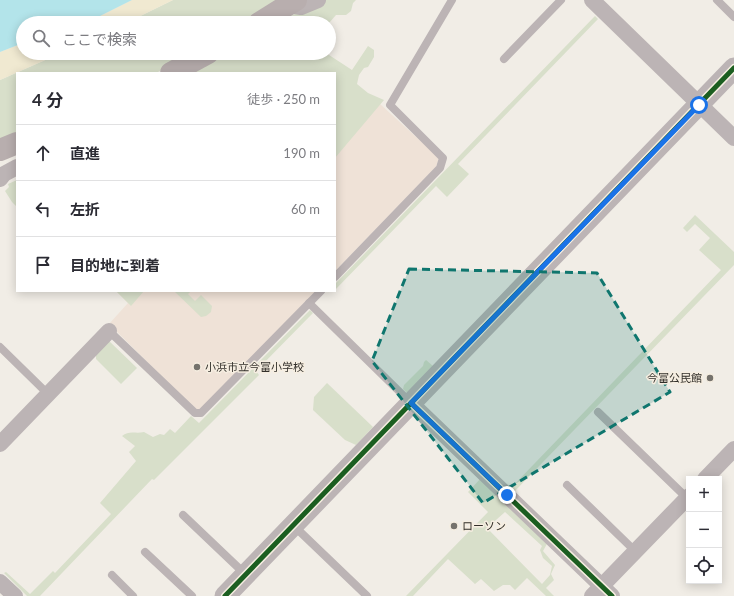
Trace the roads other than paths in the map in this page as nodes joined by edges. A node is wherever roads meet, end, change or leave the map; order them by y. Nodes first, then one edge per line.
1 (318, 0) edge
2 (452, 0) edge
3 (562, 0) edge
4 (592, 0) edge
5 (717, 0) edge
6 (292, 2) edge
7 (270, 16) edge
8 (734, 16) edge
9 (504, 59) dead end
10 (195, 60) edge
11 (734, 68) edge
12 (174, 72) edge
13 (699, 105) junction
14 (734, 138) edge
15 (16, 143) edge
16 (0, 150) edge
17 (16, 168) edge
18 (0, 179) edge
19 (336, 276) edge
20 (320, 292) edge
21 (309, 303) junction
22 (109, 331) joint
23 (0, 347) edge
24 (48, 394) junction
25 (411, 403) junction
26 (598, 412) dead end
27 (0, 444) edge
28 (734, 449) edge
29 (708, 476) edge
30 (567, 485) dead end
31 (686, 495) edge
32 (686, 499) edge
33 (183, 515) dead end
34 (294, 526) junction
35 (635, 551) junction
36 (145, 552) dead end
37 (112, 575) dead end
38 (245, 575) junction
39 (0, 582) edge
40 (602, 593) edge
41 (15, 596) edge
42 (133, 596) edge
43 (192, 596) edge
44 (225, 596) edge
45 (367, 596) edge

1 - 6 street
2 - 19 lane
3 - 9 lane
4 - 13 street
5 - 8 lane
6 - 7 highway
10 - 12 highway
11 - 13 street
13 - 14 street
13 - 25 street
15 - 16 highway
17 - 18 street
20 - 21 lane
21 - 22 lane
21 - 25 lane
22 - 24 street
23 - 24 lane
24 - 27 street
25 - 34 street
25 - 40 street
26 - 31 lane
28 - 29 street
30 - 35 lane
32 - 35 street
33 - 38 lane
34 - 38 street
34 - 45 lane
35 - 40 street
36 - 43 lane
37 - 42 lane
38 - 44 street
39 - 41 street

